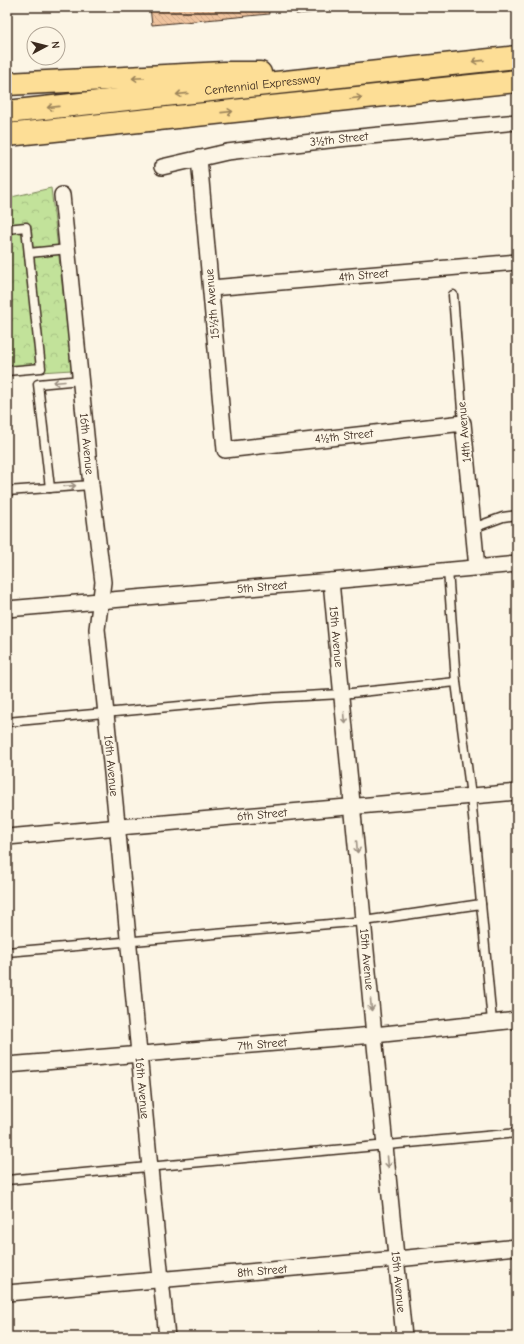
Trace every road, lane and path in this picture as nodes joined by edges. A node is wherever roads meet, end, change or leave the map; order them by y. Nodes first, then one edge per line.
1 (517, 57) edge
2 (359, 74) junction
3 (517, 81) edge
4 (7, 84) edge
5 (7, 112) edge
6 (147, 120) junction
7 (517, 122) edge
8 (7, 135) edge
9 (7, 148) edge
10 (199, 158) junction
11 (162, 167) dead end
12 (62, 196) dead end
13 (7, 229) edge
14 (68, 249) junction
15 (29, 253) junction
16 (517, 262) edge
17 (211, 288) junction
18 (453, 295) dead end
19 (7, 371) edge
20 (81, 380) junction
21 (463, 423) junction
22 (225, 450) joint
23 (91, 485) junction
24 (50, 488) junction
25 (7, 491) edge
26 (517, 515) edge
27 (474, 528) junction
28 (517, 564) edge
29 (477, 568) junction
30 (448, 570) junction
31 (331, 582) junction
32 (100, 600) junction
33 (7, 608) edge
34 (456, 682) junction
35 (342, 694) junction
36 (106, 712) junction
37 (7, 722) edge
38 (517, 792) edge
39 (471, 796) junction
40 (353, 807) junction
41 (118, 826) junction
42 (7, 837) edge
43 (481, 904) junction
44 (364, 921) junction
45 (129, 941) junction
46 (7, 952) edge
47 (517, 1020) edge
48 (492, 1022) junction
49 (374, 1034) junction
50 (138, 1053) junction
51 (7, 1065) edge
52 (517, 1133) edge
53 (386, 1144) junction
54 (149, 1166) junction
55 (7, 1180) edge
56 (517, 1247) edge
57 (397, 1259) junction
58 (160, 1279) junction
59 (7, 1293) edge
60 (167, 1337) edge
61 (404, 1337) edge

1 -> 2 highway, Centennial Expressway
2 -> 4 highway
2 -> 5 highway, Centennial Expressway
6 -> 3 highway, Centennial Expressway
6 - 8 highway, Centennial Expressway
6 - 9 highway
7 - 10 street, 3½th Street
10 - 11 street, 3½th Street
10 - 17 street, 15½th Avenue
12 - 14 street, 16th Avenue
13 - 15 lane
14 - 15 lane
14 - 20 street, 16th Avenue
15 - 19 lane
16 - 17 street, 4th Street
17 - 22 street, 15½th Avenue
18 - 21 lane, 14th Avenue
20 - 23 street, 16th Avenue
20 -> 24 lane
21 - 22 street, 4½th Street
21 - 27 street, 14th Avenue
24 -> 23 lane
23 - 32 street, 16th Avenue
24 - 25 lane
26 - 27 lane
27 - 29 street, 14th Avenue
28 - 29 street, 5th Street
29 - 30 street, 5th Street
30 - 31 street, 5th Street
30 - 34 lane
31 - 32 street, 5th Street
31 - 35 street, 15th Avenue
32 - 33 street, 5th Street
32 - 36 street, 16th Avenue
34 - 35 lane
34 - 39 lane
35 - 36 lane
35 -> 40 street, 15th Avenue
36 - 37 lane
36 - 41 street, 16th Avenue
38 - 39 street, 6th Street
39 - 40 street, 6th Street
39 - 43 lane
40 - 41 street, 6th Street
40 -> 44 street, 15th Avenue
41 - 42 street, 6th Street
41 - 45 street, 16th Avenue
43 - 44 lane
43 - 48 lane
44 - 45 lane
44 -> 49 street, 15th Avenue
45 - 46 lane
45 - 50 street, 16th Avenue
47 - 48 street, 7th Street
48 - 49 street, 7th Street
49 - 50 street, 7th Street
49 - 53 street, 15th Avenue
50 - 51 street, 7th Street
50 - 54 street, 16th Avenue
52 - 53 lane
53 - 54 lane
53 -> 57 street, 15th Avenue
54 - 55 lane
54 - 58 street, 16th Avenue
56 - 57 street, 8th Street
57 - 58 street, 8th Street
57 - 61 street, 15th Avenue
58 - 59 street, 8th Street
58 - 60 street, 16th Avenue

